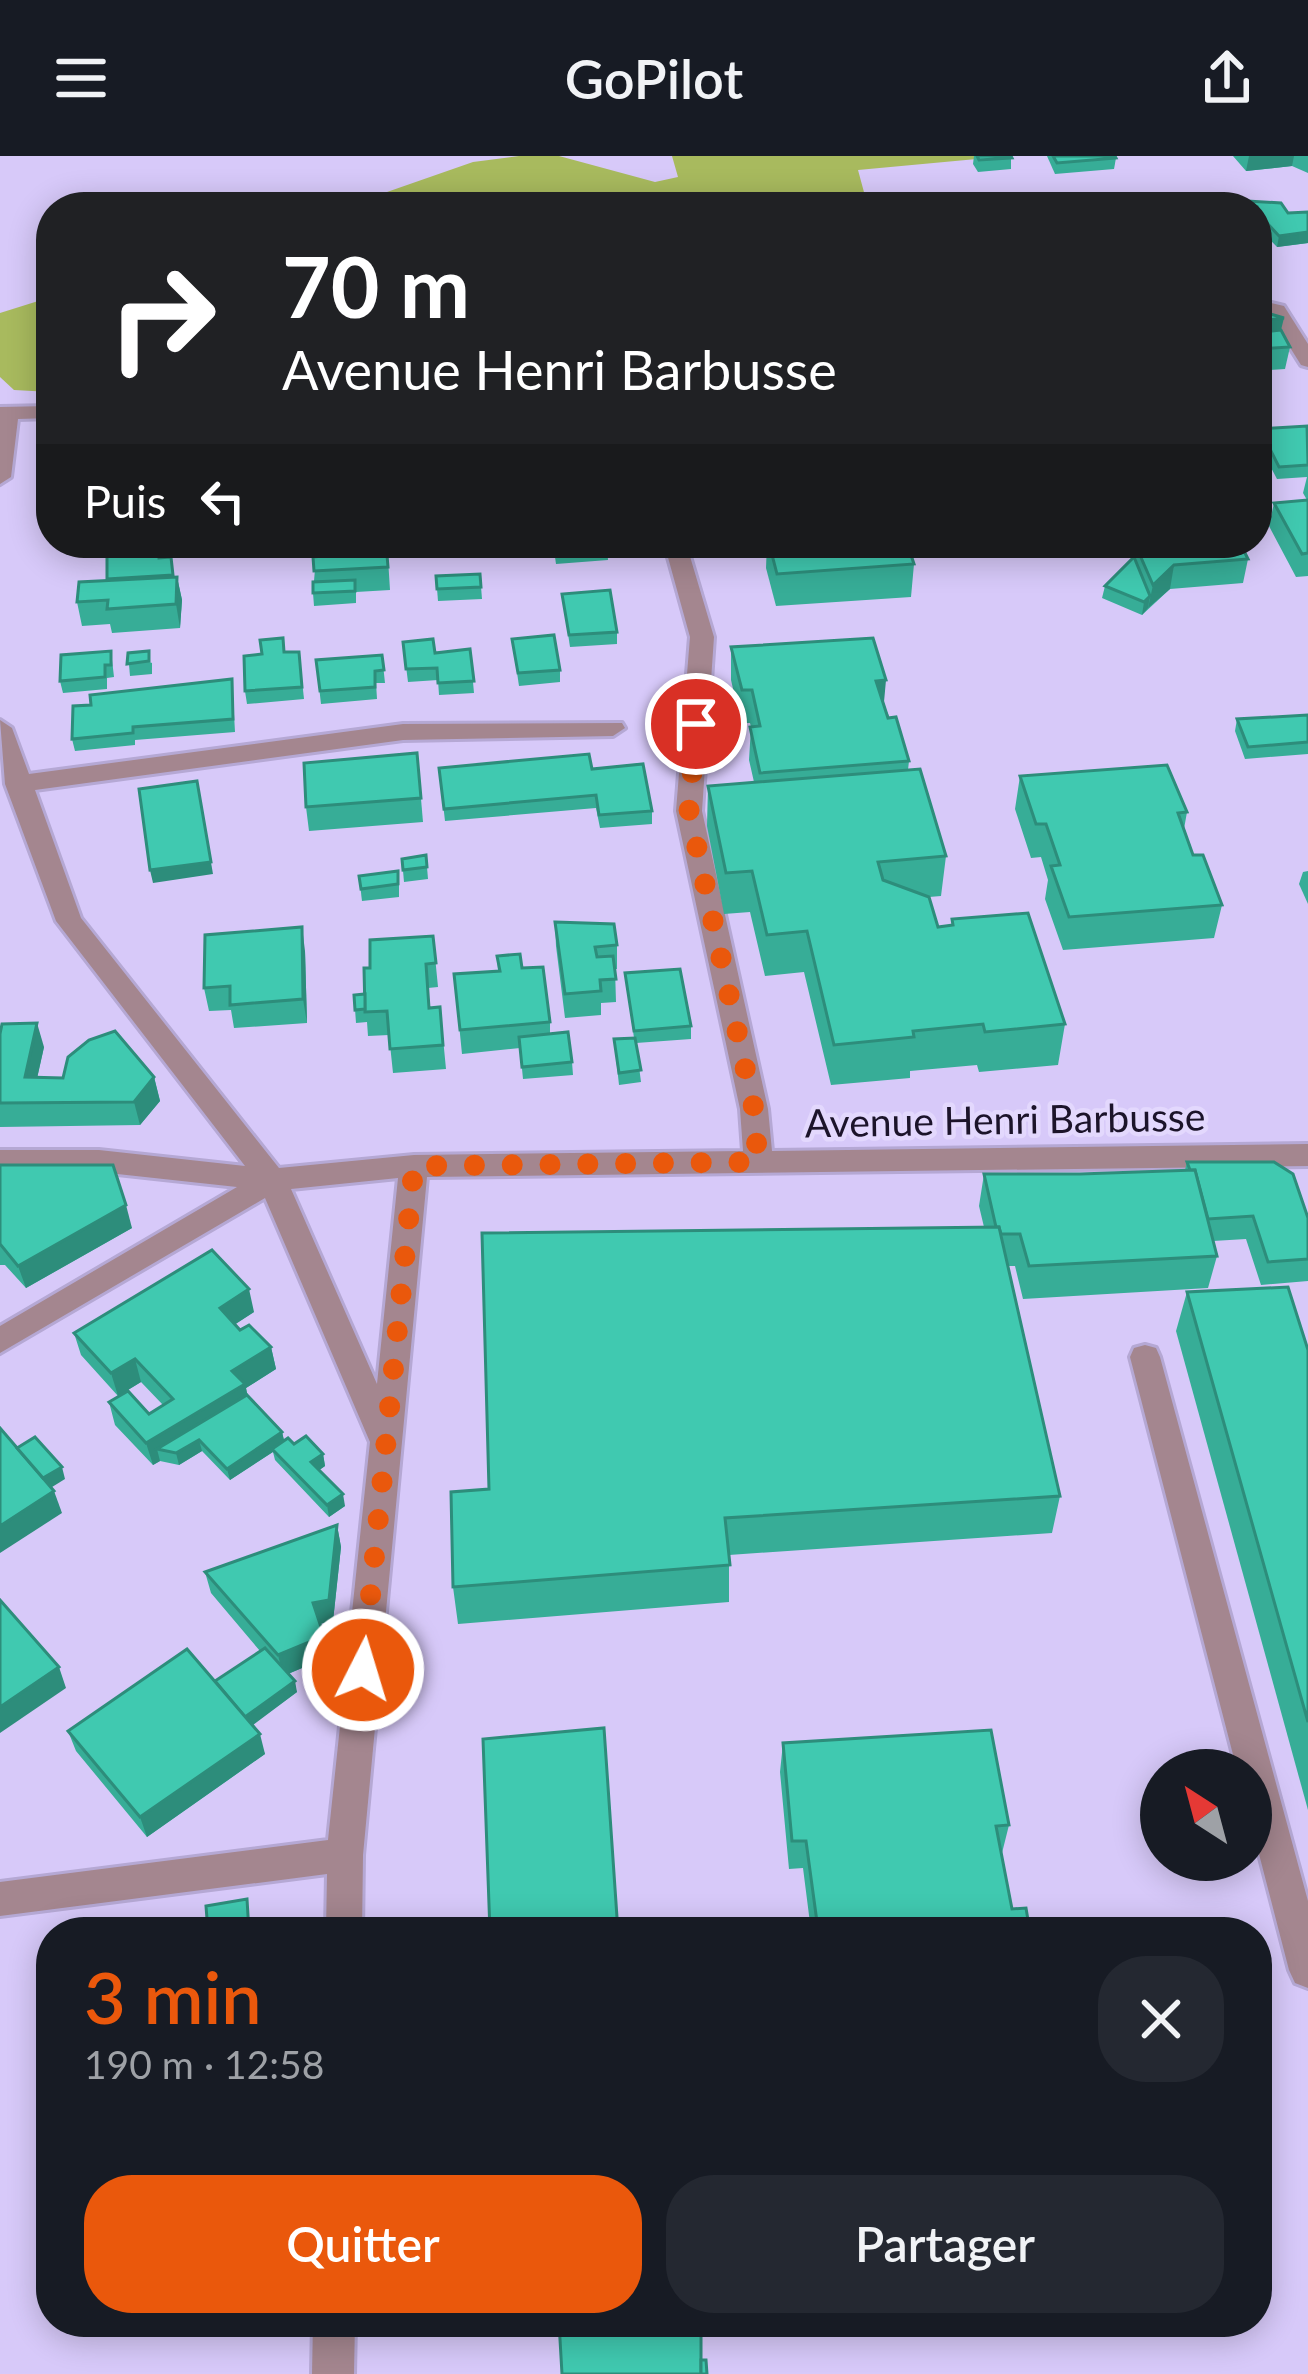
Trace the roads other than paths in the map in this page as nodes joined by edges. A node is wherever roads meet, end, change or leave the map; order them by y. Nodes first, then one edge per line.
1 (1274, 305) edge
2 (1308, 362) edge
3 (36, 413) edge
4 (4, 414) edge
5 (0, 477) edge
6 (680, 558) edge
7 (0, 728) edge
8 (613, 728) dead end
9 (17, 784) junction
10 (1306, 1160) edge
11 (0, 1161) edge
12 (758, 1162) junction
13 (414, 1166) junction
14 (272, 1180) junction
15 (0, 1341) edge
16 (1144, 1357) dead end
17 (386, 1439) junction
18 (345, 1855) junction
19 (0, 1899) edge
20 (344, 1917) edge
21 (1308, 1970) edge
22 (334, 2337) edge
23 (333, 2374) edge

1 - 2 street
3 - 4 street
4 - 5 street
6 - 12 street
7 - 9 street
8 - 9 street
9 - 14 street
10 - 12 street, Avenue Henri Barbusse
11 - 14 street
12 - 13 street, Avenue Henri Barbusse
13 - 14 street, Avenue Henri Barbusse
13 - 17 street
14 - 15 street
14 - 17 street
16 - 21 street
17 - 18 street
18 - 19 street
18 - 20 street
22 - 23 street

